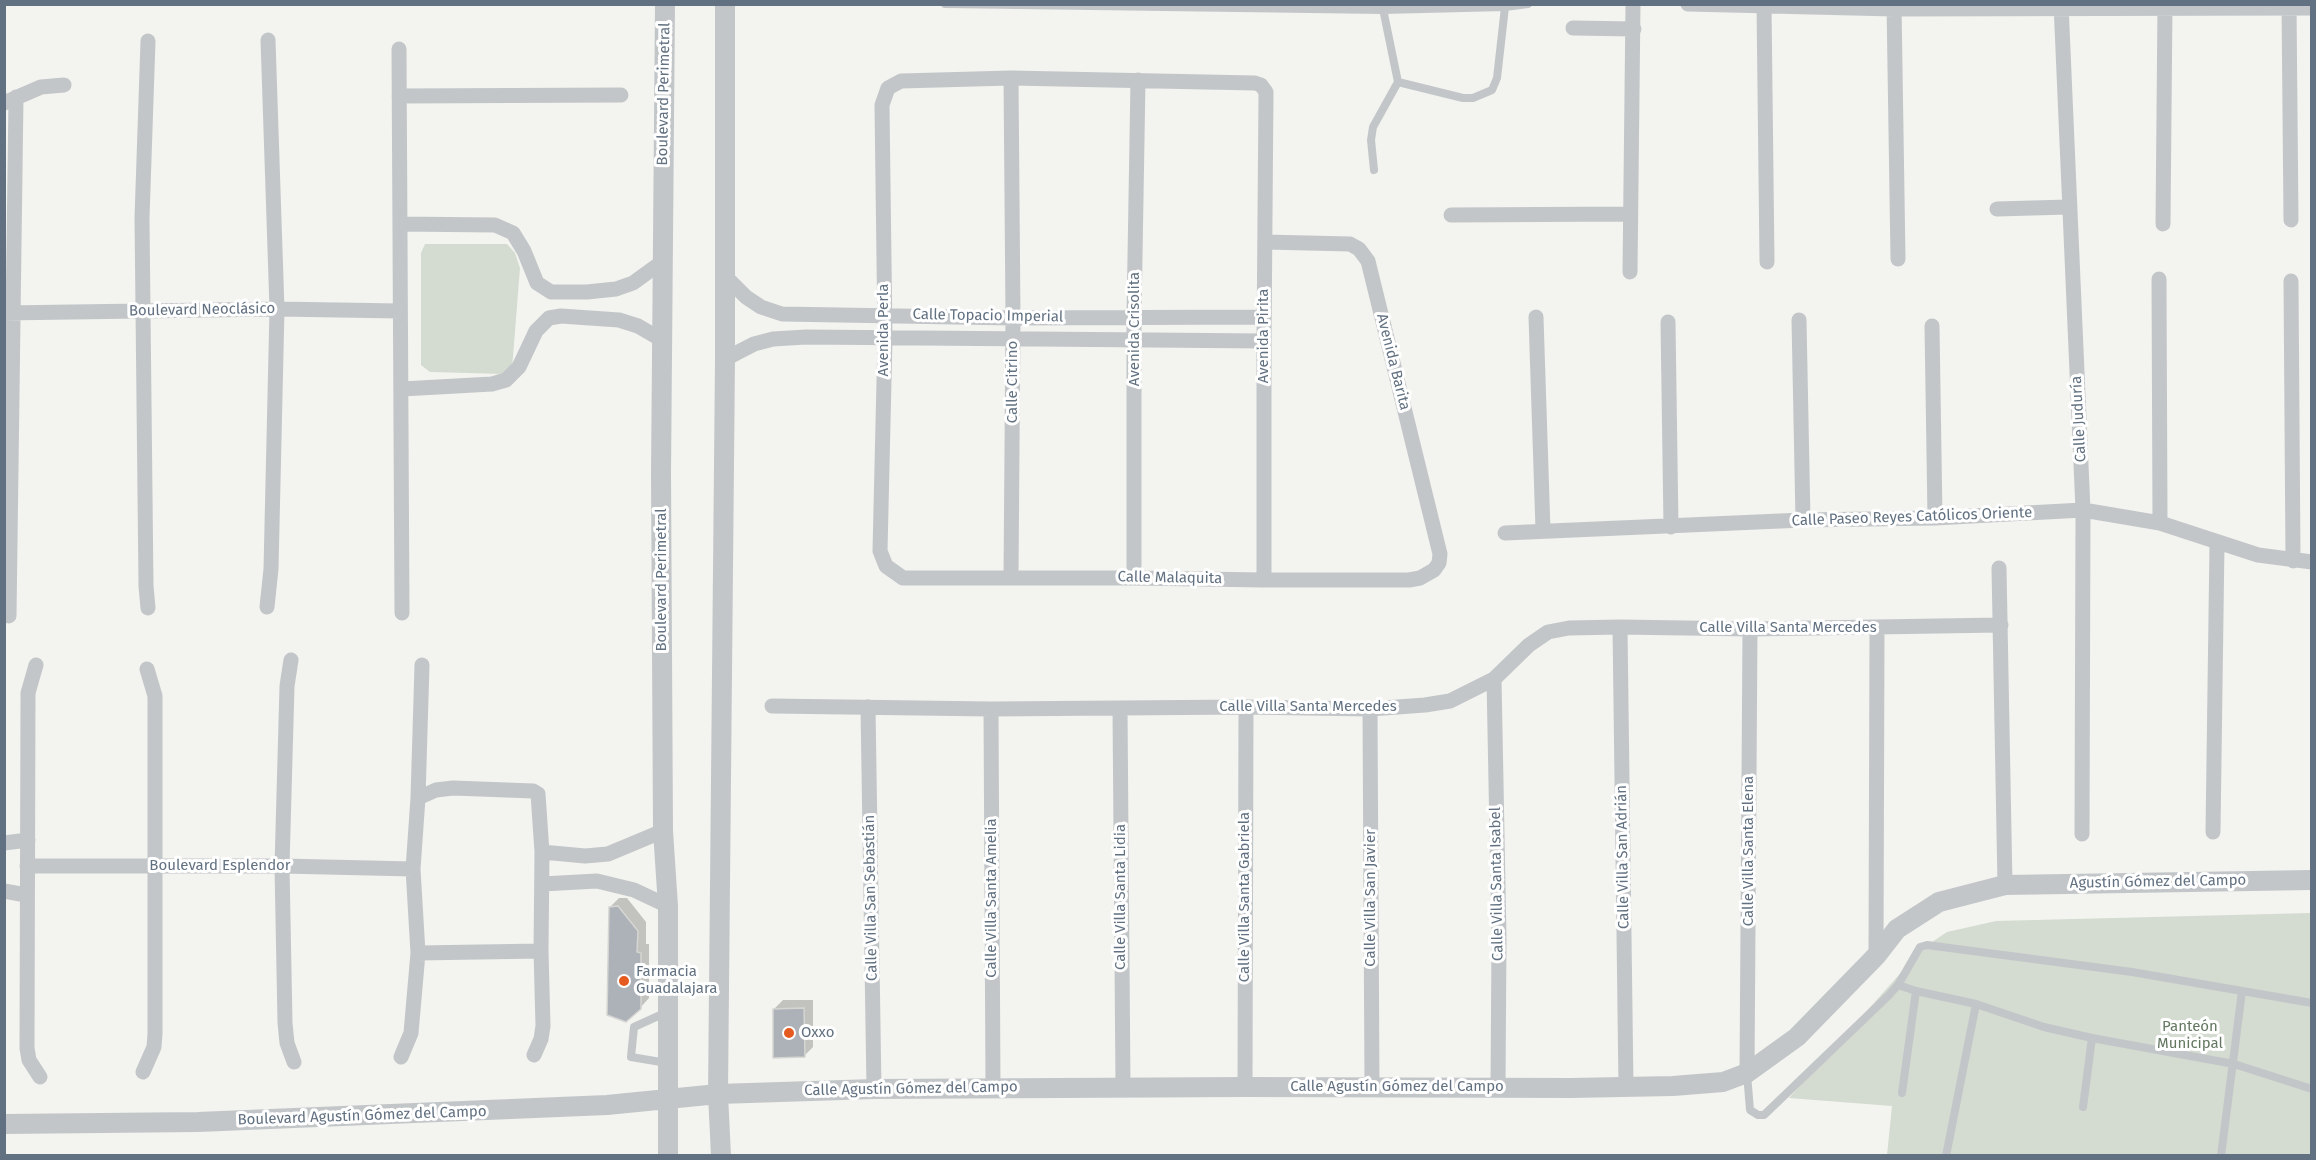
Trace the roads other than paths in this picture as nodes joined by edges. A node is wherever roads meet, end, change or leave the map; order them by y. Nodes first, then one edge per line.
1 (665, 4) edge
2 (725, 4) edge
3 (945, 4) edge
4 (1528, 4) edge
5 (1634, 4) edge
6 (1688, 4) edge
7 (1764, 6) edge
8 (2061, 6) edge
9 (2263, 6) edge
10 (2289, 6) edge
11 (1505, 7) junction
12 (1894, 7) edge
13 (2134, 7) edge
14 (2165, 7) edge
15 (1382, 8) edge
16 (2312, 8) edge
17 (1573, 28) dead end
18 (1634, 29) junction
19 (268, 40) dead end
20 (148, 41) dead end
21 (399, 49) dead end
22 (1011, 78) junction
23 (1138, 80) junction
24 (1398, 82) junction
25 (64, 86) dead end
26 (621, 95) dead end
27 (399, 96) junction
28 (10, 100) edge
29 (1374, 170) dead end
30 (2068, 207) junction
31 (1997, 209) dead end
32 (1629, 214) junction
33 (1451, 215) dead end
34 (2291, 220) dead end
35 (399, 224) junction
36 (2163, 224) dead end
37 (1265, 242) junction
38 (1898, 259) dead end
39 (662, 262) junction
40 (1767, 262) dead end
41 (1630, 272) dead end
42 (725, 276) junction
43 (2159, 279) dead end
44 (2291, 281) dead end
45 (587, 292) junction
46 (277, 309) junction
47 (142, 310) junction
48 (400, 311) junction
49 (9, 314) edge
50 (782, 314) junction
51 (825, 314) junction
52 (884, 314) junction
53 (1134, 316) junction
54 (1264, 317) junction
55 (1536, 317) dead end
56 (586, 318) junction
57 (1013, 318) junction
58 (1799, 320) dead end
59 (1668, 322) dead end
60 (1932, 326) dead end
61 (825, 337) junction
62 (783, 338) junction
63 (885, 338) junction
64 (1013, 339) junction
65 (662, 340) junction
66 (1135, 340) junction
67 (1264, 341) junction
68 (725, 359) junction
69 (402, 388) junction
70 (2083, 510) junction
71 (1935, 518) junction
72 (1803, 520) junction
73 (2160, 523) junction
74 (1671, 527) junction
75 (1543, 530) junction
76 (1505, 533) dead end
77 (2217, 543) junction
78 (2293, 561) junction
79 (2312, 562) edge
80 (1999, 568) dead end
81 (1434, 570) joint
82 (1011, 577) junction
83 (903, 578) joint
84 (1134, 578) junction
85 (1264, 580) junction
86 (267, 607) dead end
87 (148, 608) dead end
88 (402, 614) dead end
89 (9, 616) dead end
90 (2001, 625) junction
91 (1620, 627) junction
92 (1877, 627) junction
93 (1750, 629) junction
94 (291, 660) dead end
95 (36, 665) dead end
96 (422, 665) dead end
97 (147, 669) dead end
98 (1494, 679) junction
99 (772, 706) dead end
100 (868, 707) junction
101 (1246, 707) junction
102 (1120, 708) junction
103 (991, 709) junction
104 (1370, 710) junction
105 (418, 798) junction
106 (663, 831) junction
107 (2213, 832) dead end
108 (2082, 834) dead end
109 (28, 840) junction
110 (4, 843) edge
111 (542, 852) junction
112 (596, 856) junction
113 (27, 866) junction
114 (154, 866) junction
115 (282, 866) junction
116 (413, 868) junction
117 (2312, 880) edge
118 (597, 881) junction
119 (542, 884) junction
120 (2005, 885) junction
121 (4, 891) edge
122 (26, 895) junction
123 (668, 906) junction
124 (541, 951) junction
125 (418, 953) junction
126 (1876, 956) junction
127 (1898, 985) junction
128 (1916, 991) junction
129 (2242, 991) junction
130 (2312, 1003) edge
131 (1976, 1004) junction
132 (668, 1012) junction
133 (2092, 1038) junction
134 (534, 1055) dead end
135 (401, 1057) dead end
136 (294, 1062) dead end
137 (668, 1063) junction
138 (2234, 1064) junction
139 (143, 1072) dead end
140 (1747, 1073) junction
141 (40, 1077) dead end
142 (993, 1087) junction
143 (1123, 1087) junction
144 (1245, 1087) junction
145 (1372, 1087) junction
146 (1626, 1087) junction
147 (1498, 1088) junction
148 (874, 1089) junction
149 (2312, 1089) edge
150 (1902, 1093) dead end
151 (718, 1094) junction
152 (668, 1098) junction
153 (2084, 1107) dead end
154 (4, 1124) edge
155 (668, 1155) edge
156 (721, 1155) edge
157 (1946, 1155) edge
158 (2221, 1155) edge

1 - 39 street, Boulevard Perimetral
2 - 42 street
3 - 15 lane
4 - 11 lane
5 - 18 street
6 - 7 street
7 - 12 street
7 - 40 street
8 - 12 street
8 - 13 street
8 - 30 street, Calle Juduría
9 - 10 street
9 - 14 street
10 - 16 street
10 - 34 street
11 - 15 lane
11 - 24 lane
12 - 38 street
13 - 14 street
14 - 36 street
15 - 24 lane
17 - 18 street
18 - 32 street
19 - 46 street
20 - 47 street
21 - 27 street
22 - 23 street
22 - 52 street, Avenida Perla
22 - 57 street, Calle Citrino
23 - 37 street, Avenida Pirita
23 - 53 street, Avenida Crisolita
24 - 29 lane
25 - 28 street
26 - 27 street
27 - 35 street
28 - 49 street
30 - 31 street
30 - 70 street, Calle Juduría
32 - 33 street
32 - 41 street
35 - 45 street
35 - 48 street
37 - 54 street, Avenida Pirita
37 - 81 street, Avenida Barita
39 - 45 street
39 - 65 street, Boulevard Perimetral
42 - 50 street, Calle Topacio Imperial
42 - 68 street
43 - 73 street
44 - 78 street
45 - 56 street
46 - 47 street, Boulevard Neoclásico
46 - 48 street, Boulevard Neoclásico
46 - 86 street
47 - 49 street, Boulevard Neoclásico
47 - 87 street
48 - 69 street
49 - 89 street
50 - 51 street, Calle Topacio Imperial
50 - 62 street
51 - 52 street, Calle Topacio Imperial
51 - 61 street
52 - 57 street, Calle Topacio Imperial
52 - 63 street, Avenida Perla
53 - 54 street, Calle Topacio Imperial
53 - 57 street, Calle Topacio Imperial
53 - 66 street, Avenida Crisolita
54 - 67 street, Avenida Pirita
55 - 75 street
56 - 65 street
56 - 69 street
57 - 64 street, Calle Citrino
58 - 72 street
59 - 74 street
60 - 71 street
61 - 62 street, Calle Topacio Imperial
61 - 63 street, Calle Topacio Imperial
62 - 68 street, Calle Topacio Imperial
63 - 64 street, Calle Topacio Imperial
63 - 83 street, Avenida Perla
64 - 66 street, Calle Topacio Imperial
64 - 82 street, Calle Citrino
65 - 106 street, Boulevard Perimetral
66 - 67 street, Calle Topacio Imperial
66 - 84 street, Avenida Crisolita
67 - 85 street, Avenida Pirita
68 - 151 street
69 - 88 street
70 - 71 street, Calle Paseo Reyes Católicos Oriente
70 - 73 street, Calle Paseo Reyes Católicos Oriente
70 - 108 street, Calle Juduría
71 - 72 street, Calle Paseo Reyes Católicos Oriente
72 - 74 street, Calle Paseo Reyes Católicos Oriente
73 - 77 street, Calle Paseo Reyes Católicos Oriente
74 - 75 street, Calle Paseo Reyes Católicos Oriente
75 - 76 street, Calle Paseo Reyes Católicos Oriente
77 - 78 street, Calle Paseo Reyes Católicos Oriente
77 - 107 street
78 - 79 street, Calle Paseo Reyes Católicos Oriente
80 - 90 street
81 - 85 street, Calle Malaquita
82 - 83 street, Calle Malaquita
82 - 84 street, Calle Malaquita
84 - 85 street, Calle Malaquita
90 - 92 street, Calle Villa Santa Mercedes
90 - 120 street
91 - 93 street, Calle Villa Santa Mercedes
91 - 98 street, Calle Villa Santa Mercedes
91 - 146 street, Calle Villa San Adrián
92 - 93 street, Calle Villa Santa Mercedes
92 - 126 street
93 - 140 street, Calle Villa Santa Elena
94 - 115 street
95 - 109 street
96 - 105 street
97 - 114 street
98 - 104 street, Calle Villa Santa Mercedes
98 - 147 street, Calle Villa Santa Isabel
99 - 100 street, Calle Villa Santa Mercedes
100 - 103 street, Calle Villa Santa Mercedes
100 - 148 street, Calle Villa San Sebastián
101 - 102 street, Calle Villa Santa Mercedes
101 - 104 street, Calle Villa Santa Mercedes
101 - 144 street, Calle Villa Santa Gabriela
102 - 103 street, Calle Villa Santa Mercedes
102 - 143 street, Calle Villa Santa Lidia
103 - 142 street, Calle Villa Santa Amelia
104 - 145 street, Calle Villa San Javier
105 - 111 street
105 - 116 street
106 - 112 street
106 - 123 street, Boulevard Perimetral
109 - 110 street
109 - 113 street
111 - 112 street
111 - 119 street
112 - 118 street
113 - 114 street, Boulevard Esplendor
113 - 122 street
114 - 115 street, Boulevard Esplendor
114 - 139 street
115 - 116 street, Boulevard Esplendor
115 - 136 street
116 - 125 street
117 - 120 street, Agustín Gómez del Campo
118 - 119 street
118 - 123 street
119 - 124 street
120 - 126 street, Calle Agustín Gómez del Campo
121 - 122 street
122 - 141 street
123 - 132 street, Boulevard Perimetral
124 - 125 street
124 - 134 street
125 - 135 street
126 - 140 street, Calle Agustín Gómez del Campo
127 - 128 lane
127 - 129 lane
127 - 140 lane
128 - 131 lane
128 - 150 lane
129 - 130 lane
129 - 138 lane
131 - 133 lane
131 - 157 lane
132 - 137 street, Boulevard Perimetral
132 - 137 lane
133 - 138 lane
133 - 153 lane
137 - 152 street, Boulevard Perimetral
138 - 149 lane
138 - 158 lane
140 - 146 street, Calle Agustín Gómez del Campo
142 - 143 street, Calle Agustín Gómez del Campo
142 - 148 street, Calle Agustín Gómez del Campo
143 - 144 street, Calle Agustín Gómez del Campo
144 - 145 street, Calle Agustín Gómez del Campo
145 - 147 street, Calle Agustín Gómez del Campo
146 - 147 street, Calle Agustín Gómez del Campo
148 - 151 street, Calle Agustín Gómez del Campo
151 - 152 street, Boulevard Agustín Gómez del Campo
151 - 156 street
152 - 154 street, Boulevard Agustín Gómez del Campo
152 - 155 street, Boulevard Perimetral

